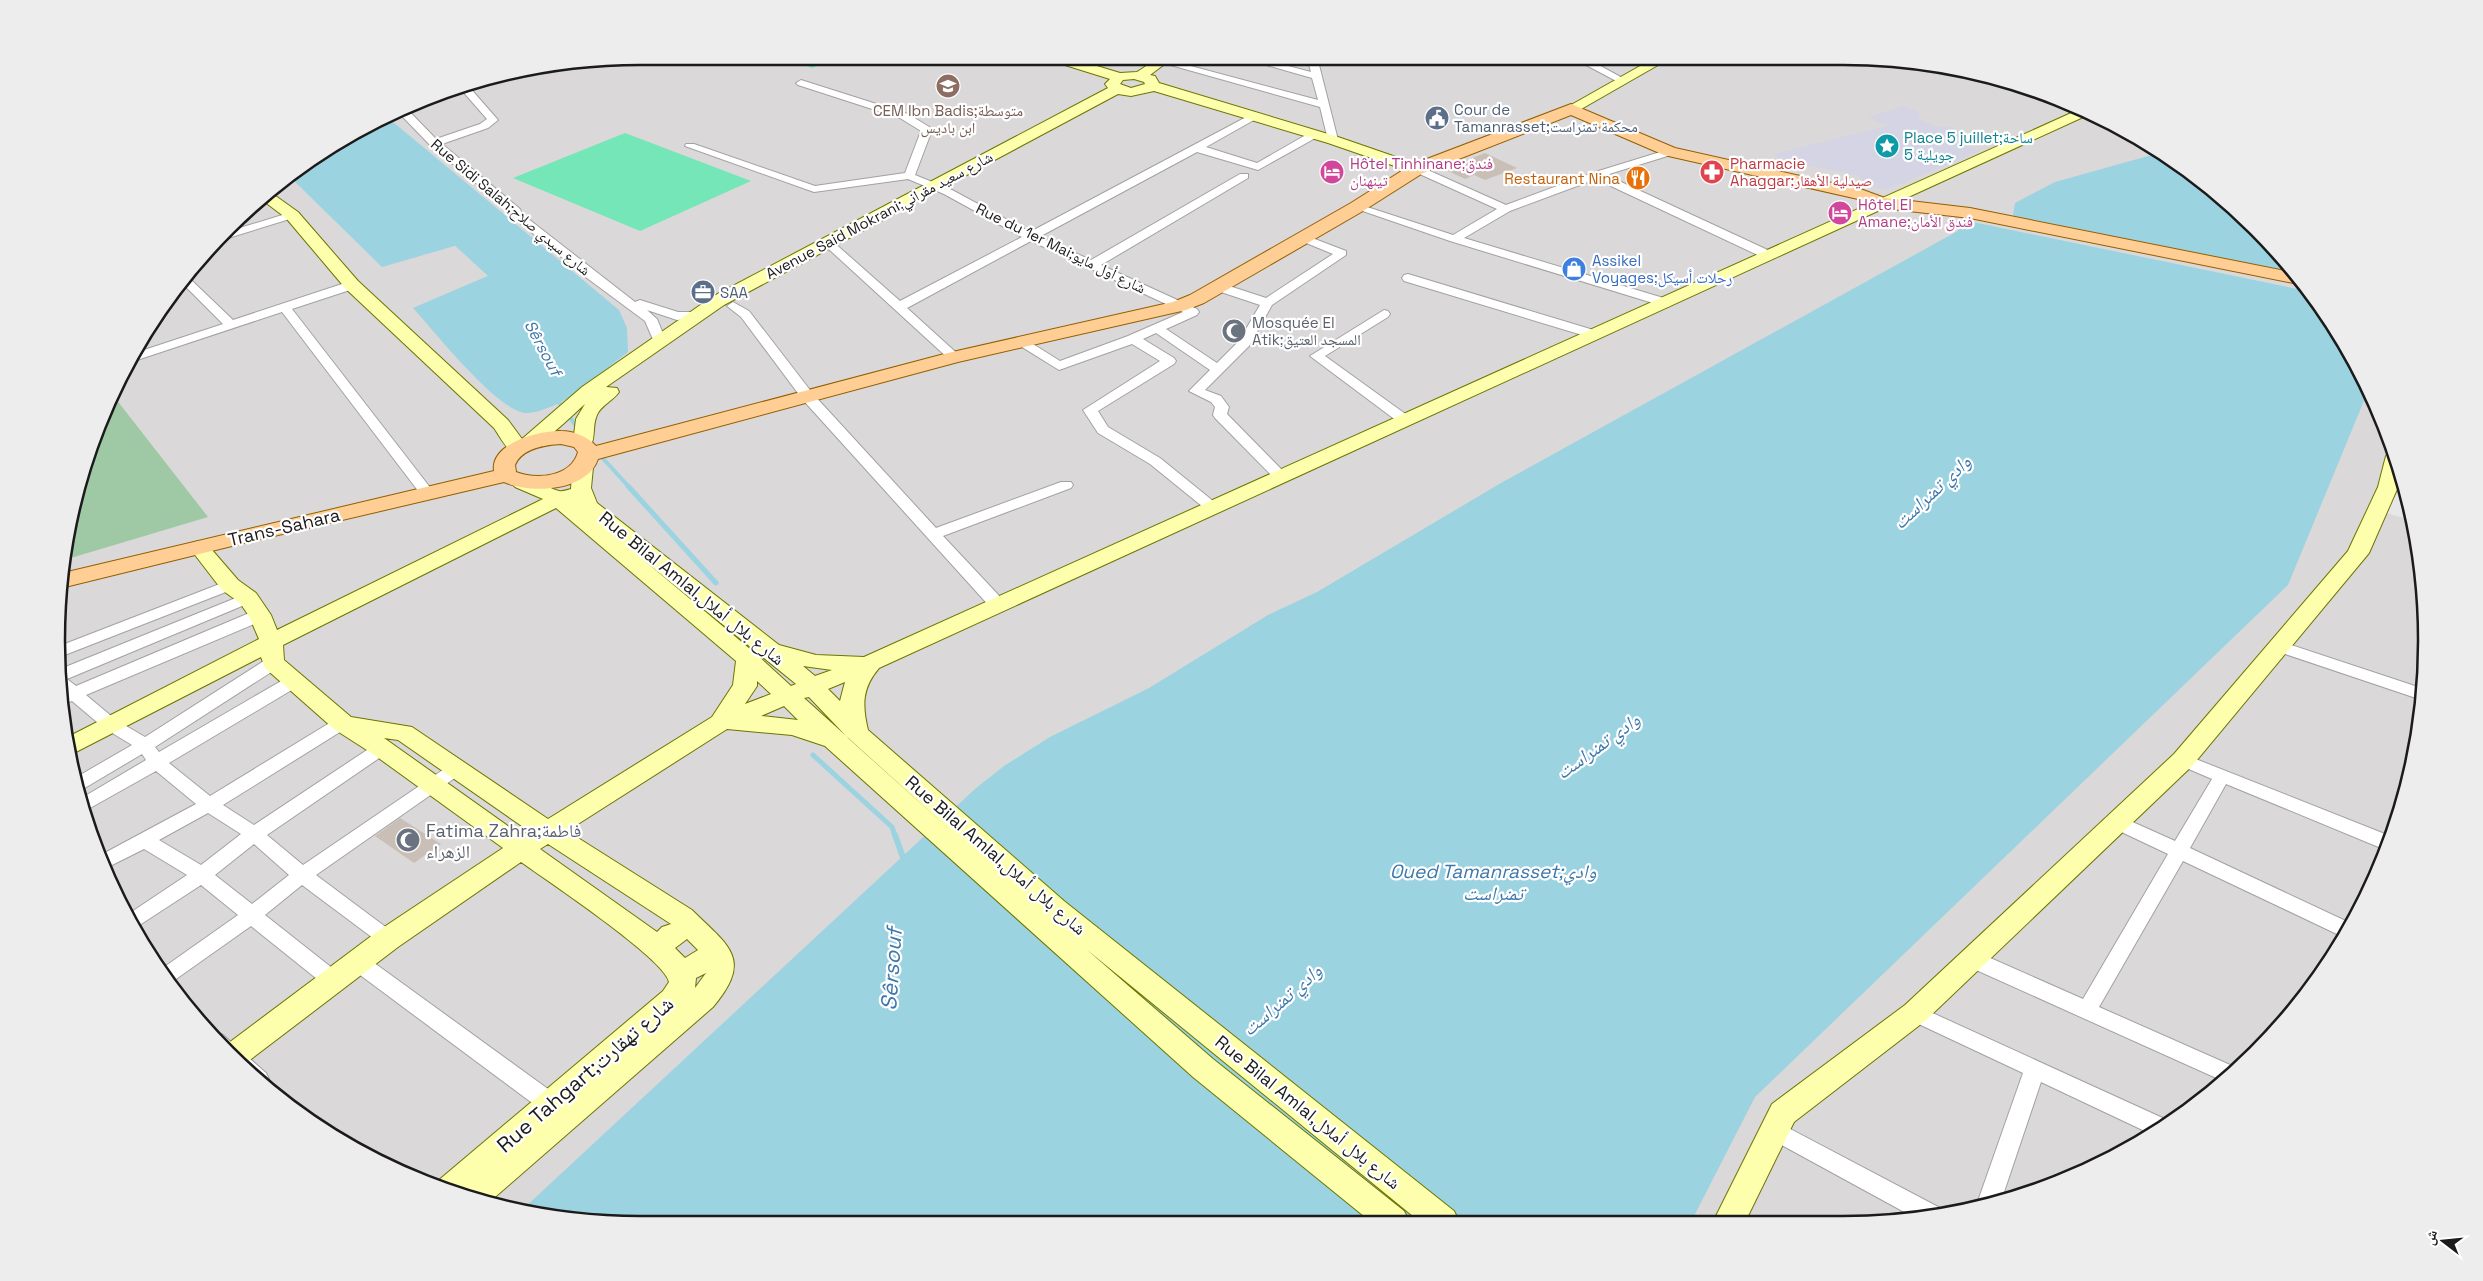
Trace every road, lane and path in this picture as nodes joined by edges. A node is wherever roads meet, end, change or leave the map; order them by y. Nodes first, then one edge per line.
1 (1074, 65) edge
2 (1156, 65) edge
3 (1186, 65) edge
4 (1274, 65) edge
5 (1314, 65) edge
6 (1591, 65) edge
7 (1652, 65) edge
8 (1140, 76) junction
9 (1316, 76) junction
10 (1623, 82) junction
11 (801, 83) dead end
12 (1118, 83) junction
13 (1153, 86) junction
14 (468, 92) edge
15 (1133, 92) junction
16 (1324, 105) junction
17 (1563, 112) junction
18 (407, 115) edge
19 (2077, 115) edge
20 (1256, 116) junction
21 (1315, 134) junction
22 (1333, 140) junction
23 (434, 143) junction
24 (690, 146) dead end
25 (1196, 148) junction
26 (1663, 154) junction
27 (1417, 169) junction
28 (909, 176) junction
29 (1244, 176) dead end
30 (1596, 176) junction
31 (942, 189) junction
32 (271, 200) edge
33 (1883, 203) junction
34 (1357, 207) junction
35 (1506, 209) junction
36 (292, 216) junction
37 (235, 233) edge
38 (1031, 237) junction
39 (1303, 238) junction
40 (1454, 239) junction
41 (833, 246) junction
42 (1768, 255) junction
43 (1092, 265) junction
44 (1408, 278) dead end
45 (2289, 278) edge
46 (189, 283) edge
47 (352, 285) junction
48 (1218, 287) junction
49 (623, 299) junction
50 (1267, 303) junction
51 (1666, 303) junction
52 (733, 306) junction
53 (1179, 306) junction
54 (284, 307) junction
55 (899, 307) junction
56 (1384, 314) dead end
57 (697, 316) junction
58 (231, 325) junction
59 (1156, 328) junction
60 (1596, 335) junction
61 (1132, 339) junction
62 (660, 341) junction
63 (1020, 342) junction
64 (141, 355) edge
65 (956, 357) junction
66 (1218, 369) junction
67 (808, 397) junction
68 (1406, 421) junction
69 (524, 446) junction
70 (585, 455) junction
71 (2392, 472) edge
72 (1281, 477) junction
73 (514, 479) junction
74 (1066, 484) dead end
75 (580, 491) junction
76 (426, 493) junction
77 (559, 500) junction
78 (1213, 508) junction
79 (933, 534) junction
80 (199, 547) junction
81 (68, 579) edge
82 (230, 585) junction
83 (998, 605) junction
84 (254, 607) junction
85 (2279, 646) junction
86 (769, 649) junction
87 (65, 650) edge
88 (272, 652) junction
89 (748, 659) junction
90 (871, 663) junction
91 (66, 674) edge
92 (294, 681) junction
93 (812, 686) junction
94 (2415, 692) edge
95 (68, 696) edge
96 (787, 696) junction
97 (342, 723) junction
98 (720, 723) junction
99 (110, 724) junction
100 (845, 737) junction
101 (74, 743) edge
102 (145, 745) junction
103 (382, 748) junction
104 (2183, 760) junction
105 (157, 762) junction
106 (456, 769) junction
107 (2222, 776) junction
108 (83, 781) edge
109 (432, 784) junction
110 (89, 802) edge
111 (209, 805) junction
112 (2117, 822) junction
113 (548, 831) junction
114 (254, 834) junction
115 (143, 839) junction
116 (2381, 840) edge
117 (521, 850) junction
118 (2177, 850) junction
119 (108, 859) edge
120 (202, 875) junction
121 (302, 875) junction
122 (252, 915) junction
123 (137, 918) edge
124 (693, 927) junction
125 (2341, 928) edge
126 (388, 939) junction
127 (657, 948) junction
128 (716, 951) junction
129 (1972, 959) junction
130 (359, 963) junction
131 (681, 972) junction
132 (171, 973) edge
133 (334, 981) junction
134 (2087, 1010) junction
135 (1914, 1013) junction
136 (234, 1047) edge
137 (2035, 1069) junction
138 (2224, 1071) edge
139 (551, 1104) junction
140 (2153, 1124) edge
141 (1775, 1130) junction
142 (456, 1185) edge
143 (479, 1192) edge
144 (1991, 1196) edge
145 (1923, 1210) edge
146 (1387, 1216) edge
147 (1438, 1216) edge
148 (1732, 1216) edge

1 - 12 street
2 - 8 street
3 - 16 street
4 - 9 street
5 - 9 street
6 - 10 street
7 - 10 street
8 - 12 street
8 - 13 street
9 - 16 street
10 - 17 street
11 - 28 street
12 - 15 street
12 - 31 street, Avenue Said Mokrani;شارع سعيد مقراني
13 - 15 street, Avenue Said Mokrani;شارع سعيد مقراني
13 - 20 street
14 - 23 street
15 - 31 street, Avenue Said Mokrani;شارع سعيد مقراني
16 - 22 street
17 - 26 main road
17 - 27 main road
18 - 23 street, Rue Sidi Salah;شارع سيدي صلاح
19 - 33 street
20 - 21 street
20 - 25 street
21 - 22 street
21 - 25 street
22 - 27 street
23 - 49 street, Rue Sidi Salah;شارع سيدي صلاح
24 - 28 street
25 - 38 street
26 - 30 street
26 - 33 main road
27 - 34 main road
27 - 35 street
28 - 31 street, Rue du 1er Mai;شارع أول مايو
29 - 43 street
30 - 35 street
30 - 42 street
31 - 38 street, Rue du 1er Mai;شارع أول مايو
31 - 41 street, Avenue Said Mokrani;شارع سعيد مقراني
32 - 36 street
33 - 42 street
33 - 45 main road
34 - 39 main road
34 - 40 street
35 - 40 street
36 - 37 street
36 - 47 street
38 - 43 street, Rue du 1er Mai;شارع أول مايو
38 - 55 street
39 - 48 main road
39 - 50 street
40 - 51 street
41 - 52 street, Avenue Said Mokrani;شارع سعيد مقراني
41 - 55 street
41 - 57 street, Avenue Said Mokrani;شارع سعيد مقراني
42 - 51 street
43 - 53 street, Rue du 1er Mai;شارع أول مايو
44 - 60 street
46 - 58 street
47 - 54 street
47 - 69 street
48 - 50 street
48 - 53 main road
49 - 57 street, Rue Sidi Salah;شارع سيدي صلاح
49 - 62 street, Rue Sidi Salah;شارع سيدي صلاح
50 - 66 street
51 - 60 street
52 - 67 street
52 - 70 street, Avenue Said Mokrani;شارع سعيد مقراني
53 - 59 street
53 - 63 main road
54 - 58 street
54 - 76 street
55 - 65 street
56 - 68 street
57 - 62 street, Avenue Said Mokrani;شارع سعيد مقراني
58 - 64 street
59 - 61 street
59 - 66 street
60 - 68 street
61 - 63 street
61 - 78 street
62 - 69 street, Avenue Said Mokrani;شارع سعيد مقراني
63 - 65 main road
65 - 67 main road
66 - 72 street
67 - 70 main road
67 - 79 street
68 - 72 street
69 - 70 main road
69 - 73 main road
70 - 73 main road, Trans-Sahara
70 - 75 street
71 - 85 street
72 - 78 street
73 - 76 main road, Trans-Sahara
73 - 77 street, Rue Bilal Amlal,شارع بلال أملال
74 - 79 street
75 - 77 street
75 - 86 street, Rue Bilal Amlal,شارع بلال أملال
76 - 80 main road, Trans-Sahara
77 - 88 street
77 - 89 street, Rue Bilal Amlal,شارع بلال أملال
78 - 83 street
79 - 83 street
80 - 81 main road, Trans-Sahara
80 - 82 street
82 - 84 street
82 - 87 street
83 - 90 street
84 - 88 street, Rue Tahgart;شارع تهقارت
84 - 91 street
84 - 95 street
85 - 94 street
85 - 104 street
86 - 90 street
86 - 93 street, Rue Bilal Amlal,شارع بلال أملال
88 - 92 street, Rue Tahgart;شارع تهقارت
88 - 99 street
88 - 102 street
89 - 96 street, Rue Bilal Amlal,شارع بلال أملال
89 - 98 street
90 - 93 street
90 - 100 street
92 - 97 street, Rue Tahgart;شارع تهقارت
92 - 105 street
93 - 96 street
93 - 100 street, Rue Bilal Amlal,شارع بلال أملال
95 - 99 street
96 - 98 street
96 - 100 street, Rue Bilal Amlal,شارع بلال أملال
97 - 103 street, Rue Tahgart;شارع تهقارت
97 - 106 street
97 - 111 street
98 - 100 street
98 - 113 street
99 - 101 street
99 - 102 street
100 - 146 street, Rue Bilal Amlal,شارع بلال أملال
100 - 147 street, Rue Bilal Amlal,شارع بلال أملال
102 - 105 street
102 - 108 street
103 - 109 street, Rue Tahgart;شارع تهقارت
103 - 114 street
104 - 107 street
104 - 112 street
105 - 110 street
105 - 111 street
106 - 109 street
106 - 113 street
107 - 116 street
107 - 118 street
109 - 117 street, Rue Tahgart;شارع تهقارت
109 - 121 street
111 - 114 street
111 - 115 street
112 - 118 street
112 - 129 street
113 - 117 street
113 - 124 street
114 - 120 street
114 - 121 street
115 - 119 street
115 - 120 street
117 - 126 street
117 - 127 street, Rue Tahgart;شارع تهقارت
118 - 125 street
118 - 134 street
120 - 122 street
120 - 123 street
121 - 122 street
121 - 126 street
122 - 132 street
122 - 133 street
124 - 127 street
124 - 128 street
126 - 130 street
127 - 131 street, Rue Tahgart;شارع تهقارت
128 - 131 street
128 - 143 street, Rue Tahgart;شارع تهقارت
129 - 134 street
129 - 135 street
130 - 133 street
130 - 139 street
131 - 139 street, Rue Tahgart;شارع تهقارت
133 - 136 street
134 - 138 street
135 - 137 street
135 - 141 street
137 - 140 street
137 - 144 street
139 - 142 street, Rue Tahgart;شارع تهقارت
141 - 145 street
141 - 148 street

